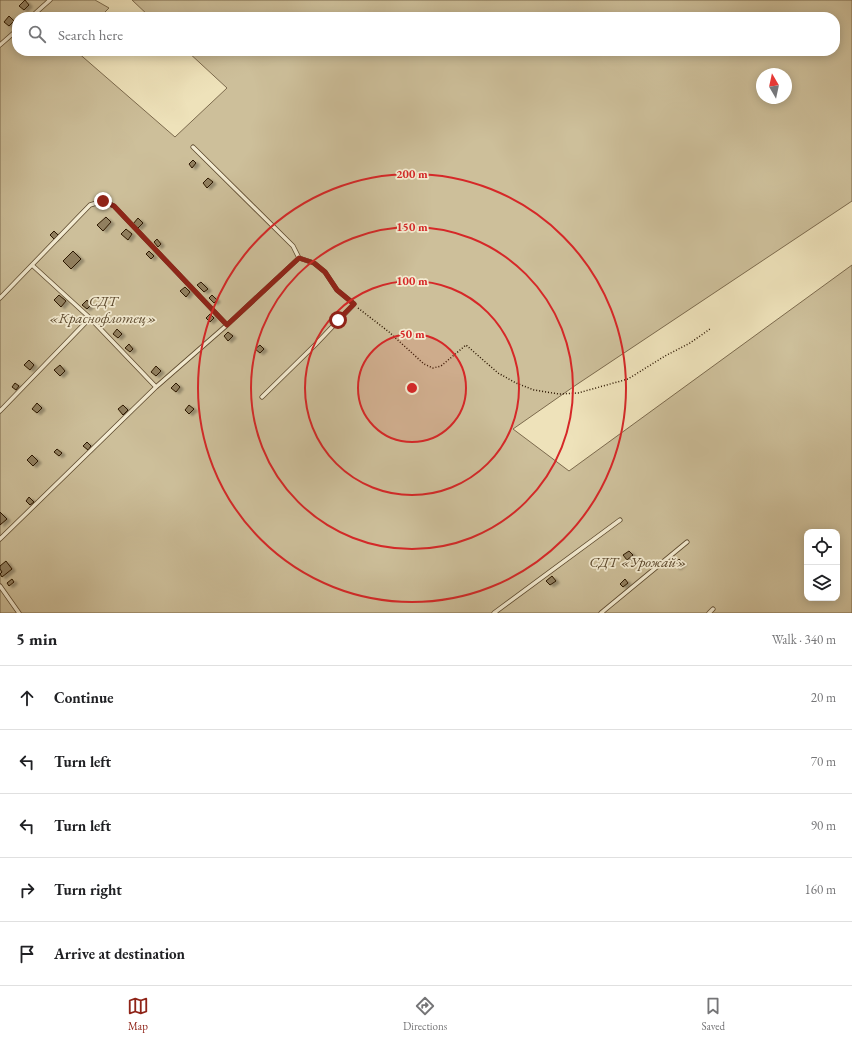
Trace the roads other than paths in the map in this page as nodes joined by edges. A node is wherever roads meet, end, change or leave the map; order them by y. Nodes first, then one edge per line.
1 (50, 0) edge
2 (37, 12) edge
3 (12, 34) edge
4 (0, 45) edge
5 (193, 147) dead end
6 (299, 258) junction
7 (32, 265) junction
8 (0, 298) edge
9 (90, 318) junction
10 (227, 325) junction
11 (156, 387) junction
12 (262, 397) dead end
13 (0, 411) edge
14 (620, 520) dead end
15 (0, 539) edge
16 (687, 542) dead end
17 (0, 586) edge
18 (713, 609) dead end
19 (19, 613) edge
20 (494, 613) edge
21 (600, 613) edge
22 (709, 613) edge

1 - 2 lane
3 - 4 lane
5 - 6 lane
6 - 10 lane
6 - 12 lane
7 - 8 lane
7 - 9 lane
7 - 10 lane
9 - 11 lane
9 - 13 lane
10 - 11 lane
11 - 15 lane
14 - 20 lane
16 - 21 lane
17 - 19 lane
18 - 22 lane

